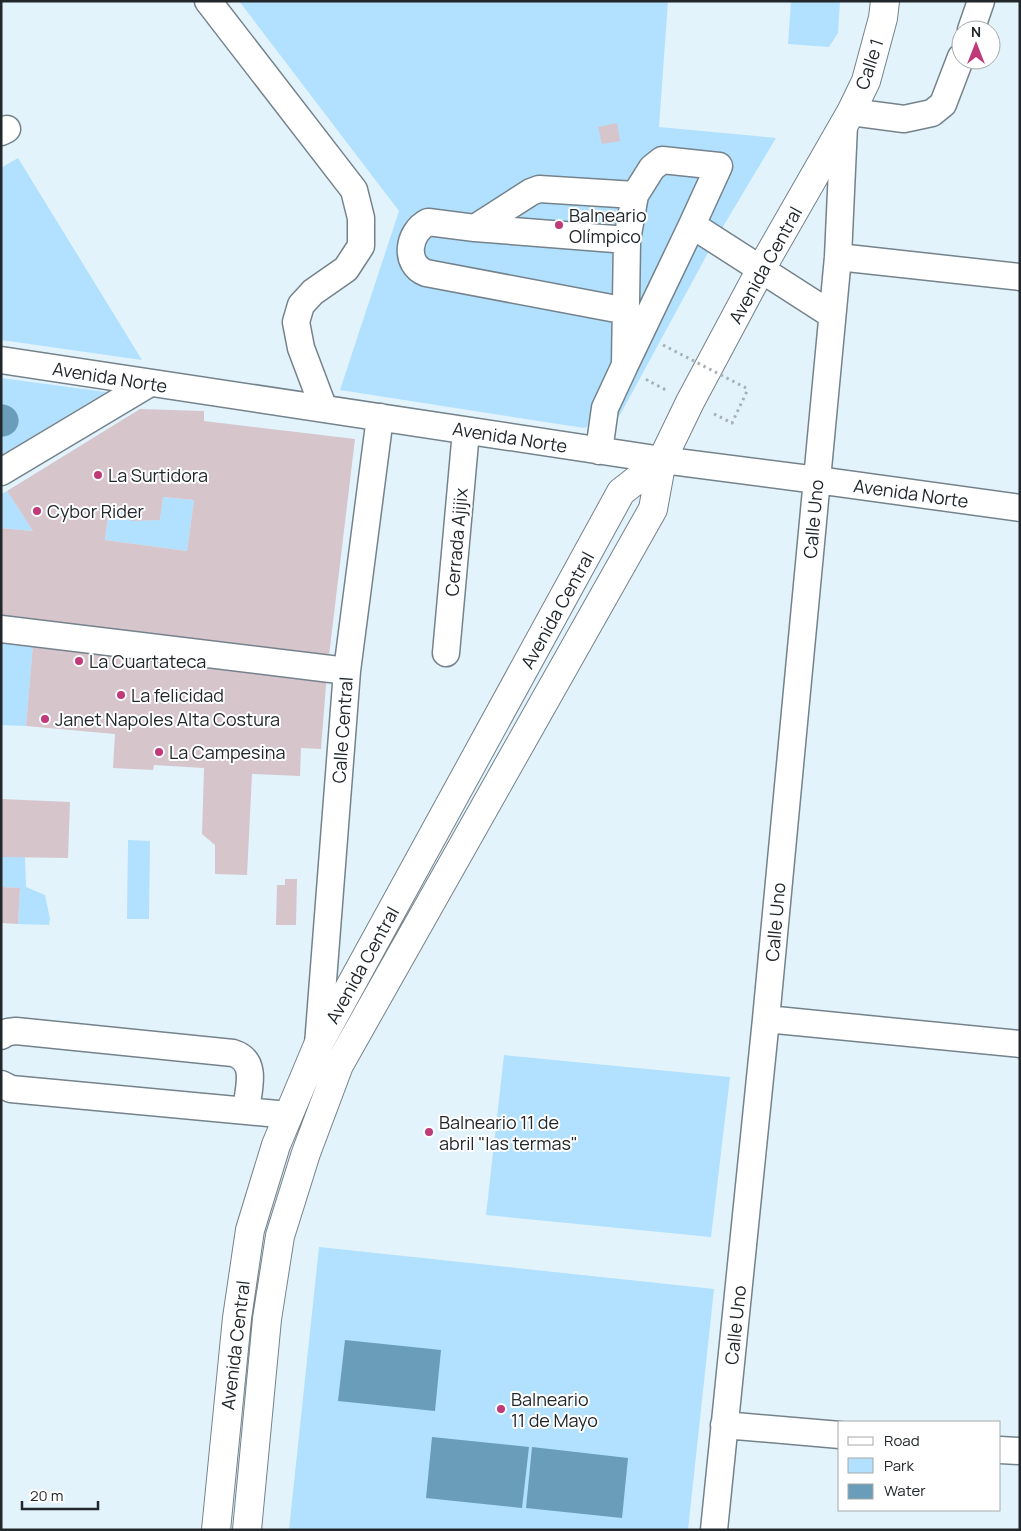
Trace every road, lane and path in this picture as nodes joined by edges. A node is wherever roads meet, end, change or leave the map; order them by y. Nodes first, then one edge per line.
1 (208, 1) edge
2 (885, 1) edge
3 (982, 1) edge
4 (975, 20) edge
5 (956, 70) edge
6 (847, 119) junction
7 (635, 195) junction
8 (692, 225) junction
9 (475, 228) junction
10 (628, 240) junction
11 (838, 257) junction
12 (761, 269) junction
13 (1020, 277) edge
14 (627, 311) junction
15 (832, 314) junction
16 (662, 345) dead end
17 (1, 360) edge
18 (625, 365) junction
19 (150, 383) junction
20 (324, 409) junction
21 (380, 418) junction
22 (732, 423) dead end
23 (466, 431) junction
24 (599, 451) junction
25 (662, 460) junction
26 (1, 472) edge
27 (817, 480) junction
28 (1020, 508) edge
29 (1, 629) edge
30 (446, 653) dead end
31 (346, 671) junction
32 (766, 1019) junction
33 (1, 1036) edge
34 (1020, 1044) edge
35 (318, 1045) junction
36 (1, 1084) edge
37 (246, 1110) junction
38 (289, 1115) junction
39 (724, 1425) junction
40 (838, 1435) edge
41 (1001, 1450) edge
42 (1020, 1451) edge
43 (216, 1530) edge
44 (247, 1530) edge
45 (714, 1530) edge

1 - 20 street
2 - 6 main road, Calle 1
3 - 4 street
5 - 6 street
6 - 11 street, Calle Uno
6 - 12 main road, Avenida Central
7 - 8 street
7 - 9 street
7 - 10 street
8 - 12 street
8 - 18 street
9 - 10 street
9 - 14 street
10 - 14 street
11 - 13 street
11 - 15 street, Calle Uno
12 - 15 street
12 - 25 main road, Avenida Central
14 - 18 street
15 - 27 street, Calle Uno
16 - 22 path, bridge
17 - 19 street, Avenida Norte
18 - 24 street
19 - 20 street, Avenida Norte
19 - 26 street
20 - 21 street, Avenida Norte
21 - 23 street, Avenida Norte
21 - 31 street, Calle Central
23 - 24 street, Avenida Norte
23 - 30 street, Cerrada Ajijix
24 - 25 street, Avenida Norte
25 - 27 street, Avenida Norte
25 - 35 main road, Avenida Central
25 - 44 main road, Avenida Central
27 - 28 street, Avenida Norte
27 - 32 street, Calle Uno
29 - 31 street
31 - 35 street, Calle Central
32 - 34 street
32 - 39 street, Calle Uno
33 - 37 street
35 - 38 main road, Avenida Central
36 - 37 street
37 - 38 street
38 - 43 main road, Avenida Central
39 - 40 street
39 - 45 street, Calle Uno
41 - 42 street

